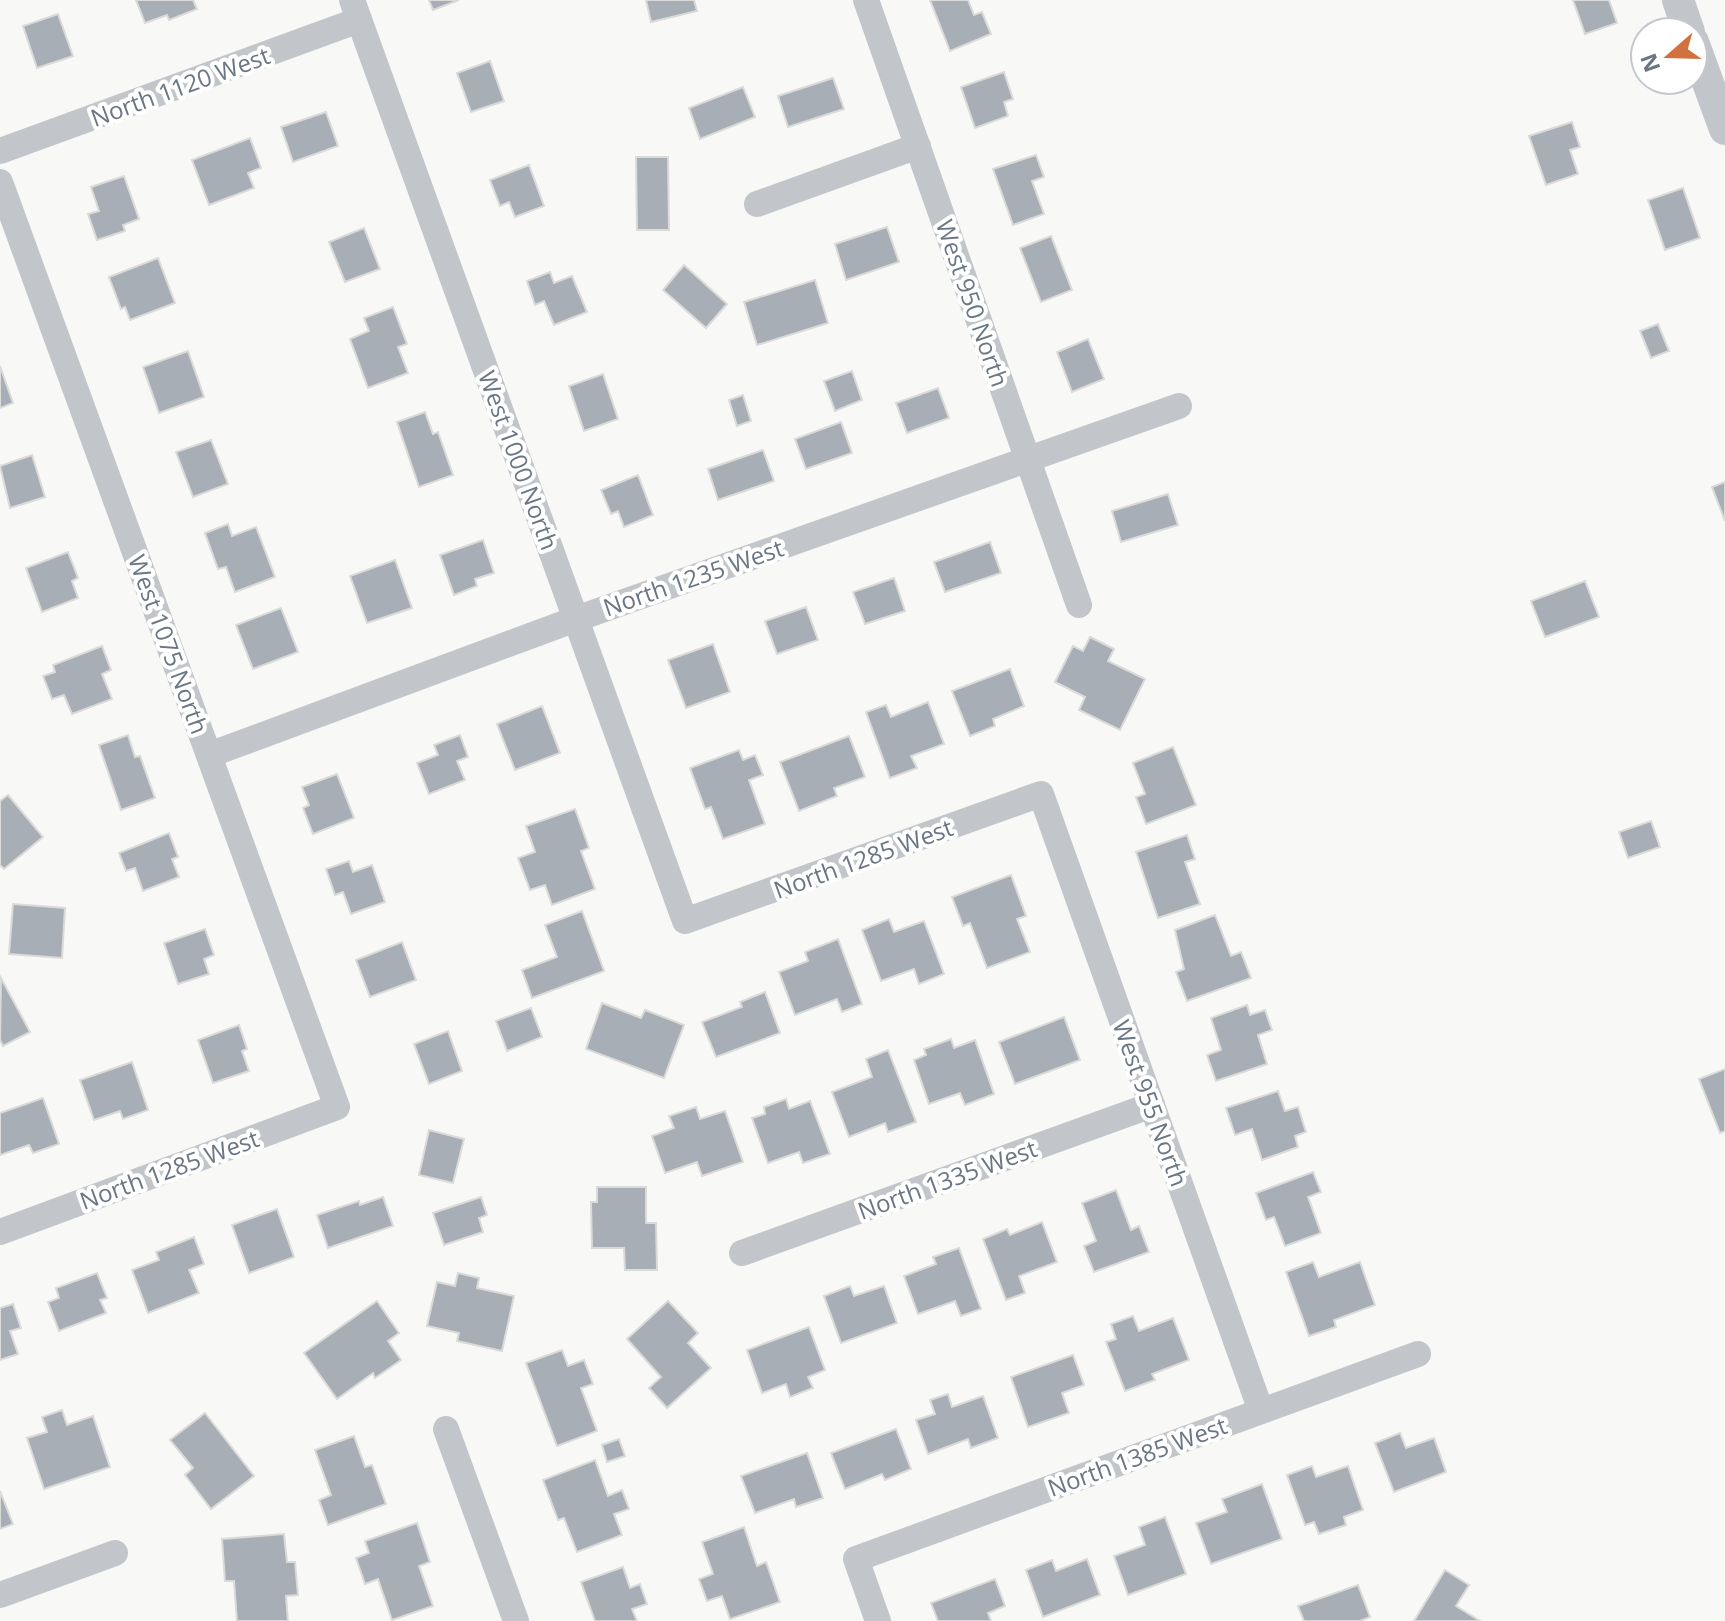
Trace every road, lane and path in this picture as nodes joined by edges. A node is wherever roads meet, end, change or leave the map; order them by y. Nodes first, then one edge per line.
1 (866, 0) edge
2 (356, 10) edge
3 (1709, 86) edge
4 (1725, 129) edge
5 (918, 146) junction
6 (0, 151) edge
7 (0, 182) edge
8 (757, 204) dead end
9 (1179, 406) dead end
10 (1028, 459) junction
11 (1079, 605) dead end
12 (576, 619) junction
13 (209, 755) junction
14 (1041, 794) joint
15 (685, 921) joint
16 (1152, 1105) junction
17 (337, 1107) joint
18 (0, 1232) edge
19 (742, 1253) dead end
20 (1418, 1354) dead end
21 (1261, 1411) junction
22 (446, 1429) dead end
23 (115, 1553) dead end
24 (0, 1595) edge
25 (516, 1621) edge
26 (878, 1621) edge

1 - 5 street, West 950 North
2 - 6 street, North 1120 West
2 - 12 street, West 1000 North
3 - 4 street
5 - 8 street
5 - 10 street, West 950 North
7 - 13 street, West 1075 North
9 - 10 street, North 1235 West
10 - 11 street, West 950 North
10 - 12 street, North 1235 West
12 - 13 street, North 1235 West
12 - 15 street, West 1000 North
13 - 17 street, West 1075 North
14 - 15 street, North 1285 West
14 - 16 street, West 955 North
16 - 19 street, North 1335 West
16 - 21 street, West 955 North
17 - 18 street, North 1285 West
20 - 21 street, North 1385 West
21 - 26 street, North 1385 West
22 - 25 street
23 - 24 street

